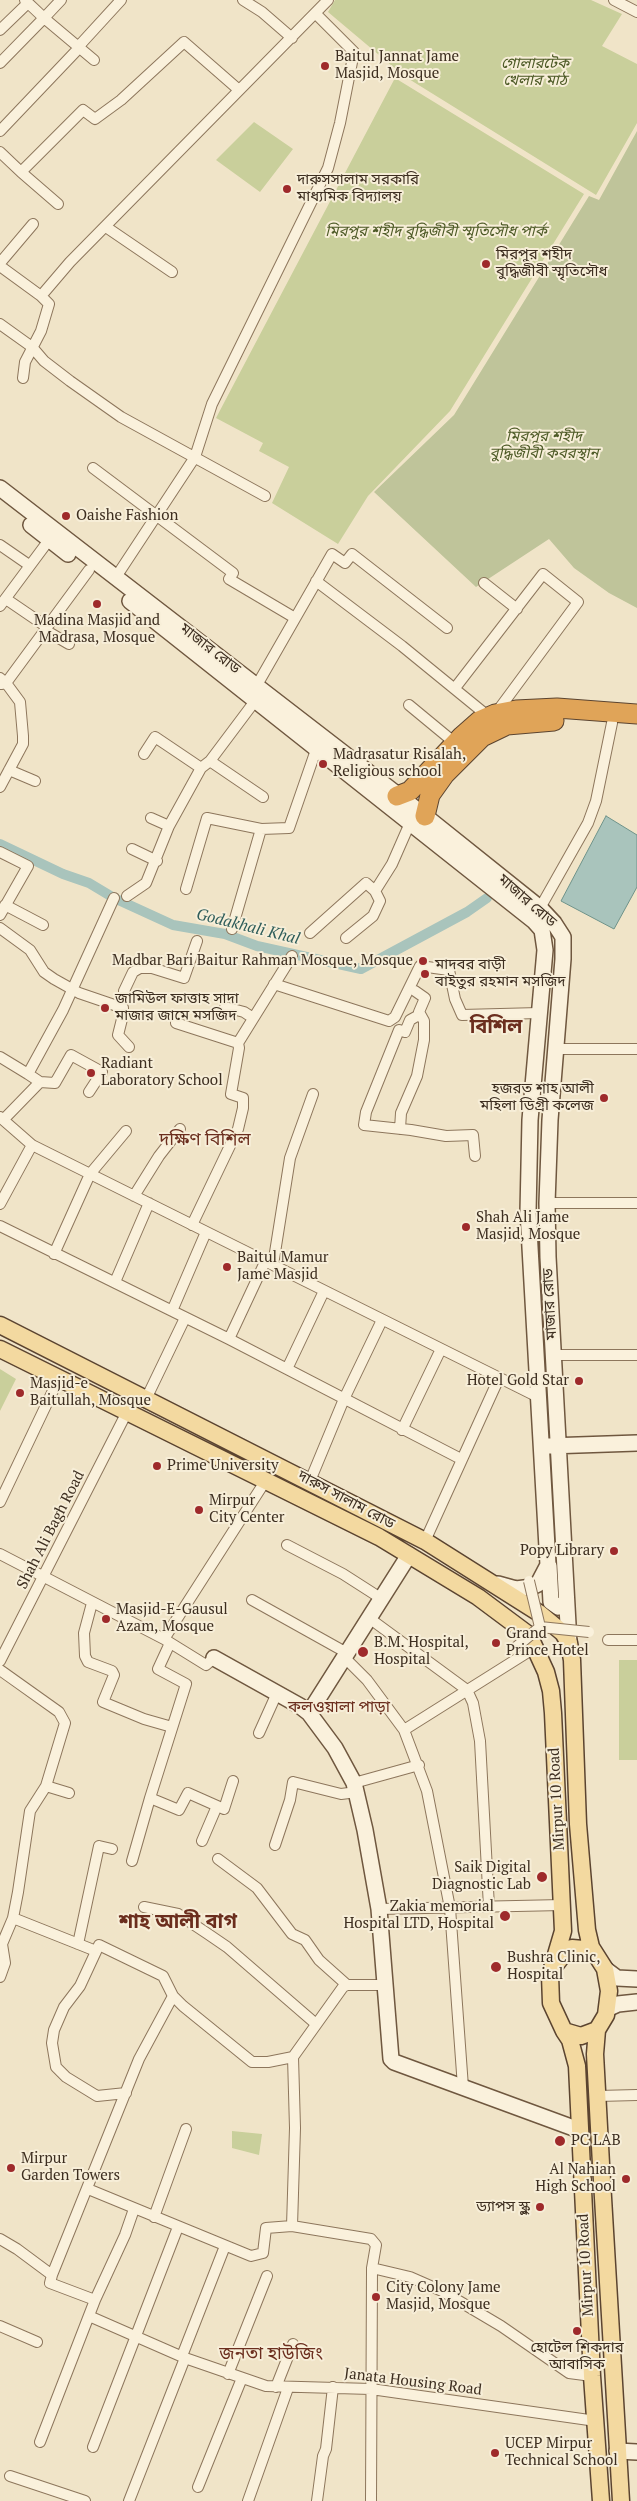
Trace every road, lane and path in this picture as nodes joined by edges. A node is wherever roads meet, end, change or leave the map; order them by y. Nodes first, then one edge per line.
1 (61, 0) edge
2 (121, 0) edge
3 (243, 0) edge
4 (328, 0) edge
5 (614, 0) edge
6 (27, 1) edge
7 (637, 12) edge
8 (316, 14) junction
9 (44, 18) junction
10 (0, 30) edge
11 (292, 38) junction
12 (79, 48) junction
13 (94, 60) dead end
14 (0, 63) edge
15 (239, 90) junction
16 (0, 131) edge
17 (0, 152) edge
18 (21, 172) junction
19 (58, 204) dead end
20 (33, 224) dead end
21 (106, 227) junction
22 (0, 264) edge
23 (172, 272) dead end
24 (41, 296) junction
25 (0, 324) edge
26 (32, 348) junction
27 (23, 378) dead end
28 (195, 457) junction
29 (93, 468) dead end
30 (0, 488) edge
31 (265, 496) dead end
32 (0, 500) edge
33 (158, 515) junction
34 (49, 540) junction
35 (0, 545) edge
36 (29, 565) junction
37 (89, 570) junction
38 (116, 577) junction
39 (316, 581) junction
40 (484, 583) dead end
41 (3, 602) edge
42 (516, 609) junction
43 (295, 618) junction
44 (46, 628) junction
45 (447, 628) dead end
46 (69, 644) dead end
47 (2, 682) edge
48 (454, 688) junction
49 (254, 695) junction
50 (410, 705) dead end
51 (637, 714) edge
52 (492, 715) junction
53 (517, 716) junction
54 (609, 719) junction
55 (637, 727) edge
56 (456, 743) junction
57 (316, 750) junction
58 (144, 754) dead end
59 (210, 761) junction
60 (201, 768) junction
61 (10, 770) junction
62 (35, 781) dead end
63 (0, 787) edge
64 (423, 790) junction
65 (263, 797) dead end
66 (393, 801) junction
67 (150, 818) dead end
68 (417, 822) junction
69 (169, 826) junction
70 (261, 829) junction
71 (132, 849) dead end
72 (0, 852) edge
73 (157, 861) junction
74 (186, 889) dead end
75 (375, 891) junction
76 (127, 896) dead end
77 (114, 898) dead end
78 (5, 905) junction
79 (540, 908) junction
80 (0, 915) edge
81 (43, 925) dead end
82 (548, 926) junction
83 (0, 928) edge
84 (232, 929) dead end
85 (310, 932) dead end
86 (346, 938) dead end
87 (197, 941) dead end
88 (564, 949) junction
89 (545, 950) junction
90 (292, 956) dead end
91 (274, 984) junction
92 (72, 990) junction
93 (124, 991) dead end
94 (415, 991) dead end
95 (225, 1007) dead end
96 (540, 1013) junction
97 (419, 1015) junction
98 (253, 1018) junction
99 (176, 1023) dead end
100 (238, 1043) junction
101 (129, 1047) dead end
102 (555, 1048) junction
103 (536, 1049) junction
104 (637, 1049) edge
105 (0, 1057) edge
106 (28, 1074) junction
107 (40, 1082) junction
108 (89, 1092) dead end
109 (313, 1094) dead end
110 (2, 1118) edge
111 (530, 1120) junction
112 (550, 1120) junction
113 (180, 1129) dead end
114 (400, 1129) junction
115 (126, 1131) dead end
116 (32, 1145) junction
117 (475, 1156) dead end
118 (90, 1174) junction
119 (134, 1196) junction
120 (149, 1203) junction
121 (547, 1203) junction
122 (637, 1203) edge
123 (0, 1204) edge
124 (192, 1225) junction
125 (0, 1226) edge
126 (206, 1232) junction
127 (54, 1254) junction
128 (269, 1263) junction
129 (115, 1282) junction
130 (324, 1291) junction
131 (172, 1311) junction
132 (185, 1318) junction
133 (382, 1320) junction
134 (0, 1325) edge
135 (229, 1339) junction
136 (441, 1349) junction
137 (0, 1350) edge
138 (553, 1355) junction
139 (637, 1355) edge
140 (287, 1369) junction
141 (60, 1378) junction
142 (499, 1378) junction
143 (141, 1396) junction
144 (538, 1398) junction
145 (344, 1399) junction
146 (132, 1414) junction
147 (402, 1430) junction
148 (637, 1443) edge
149 (557, 1445) junction
150 (541, 1446) junction
151 (461, 1459) junction
152 (266, 1480) junction
153 (310, 1481) junction
154 (0, 1502) edge
155 (425, 1541) junction
156 (287, 1545) dead end
157 (0, 1554) edge
158 (409, 1556) junction
159 (548, 1565) junction
160 (44, 1577) junction
161 (490, 1581) junction
162 (529, 1581) dead end
163 (382, 1599) junction
164 (252, 1600) dead end
165 (566, 1602) junction
166 (92, 1603) junction
167 (369, 1618) junction
168 (540, 1627) junction
169 (589, 1632) dead end
170 (608, 1640) dead end
171 (637, 1640) edge
172 (167, 1641) junction
173 (569, 1643) junction
174 (536, 1647) junction
175 (515, 1648) dead end
176 (346, 1655) junction
177 (214, 1658) joint
178 (0, 1661) edge
179 (0, 1670) edge
180 (467, 1690) junction
181 (277, 1693) junction
182 (309, 1713) junction
183 (172, 1728) junction
184 (404, 1730) junction
185 (259, 1733) dead end
186 (419, 1765) junction
187 (233, 1781) dead end
188 (46, 1786) junction
189 (356, 1787) junction
190 (69, 1794) dead end
191 (150, 1798) junction
192 (217, 1806) junction
193 (202, 1841) dead end
194 (275, 1845) dead end
195 (112, 1849) dead end
196 (218, 1858) dead end
197 (132, 1861) dead end
198 (562, 1905) junction
199 (144, 1907) dead end
200 (489, 1907) junction
201 (450, 1908) junction
202 (379, 1909) junction
203 (13, 1918) junction
204 (78, 1944) junction
205 (96, 1951) junction
206 (597, 1957) junction
207 (550, 1975) junction
208 (0, 1977) edge
209 (637, 1979) edge
210 (347, 1985) junction
211 (384, 1985) junction
212 (173, 1996) junction
213 (637, 2002) edge
214 (607, 2009) junction
215 (316, 2024) junction
216 (564, 2030) junction
217 (597, 2030) junction
218 (293, 2057) junction
219 (463, 2087) junction
220 (126, 2093) junction
221 (637, 2095) edge
222 (598, 2096) junction
223 (186, 2129) dead end
224 (579, 2130) junction
225 (88, 2189) junction
226 (134, 2209) junction
227 (154, 2217) junction
228 (292, 2226) junction
229 (178, 2227) junction
230 (0, 2239) edge
231 (226, 2246) junction
232 (372, 2268) junction
233 (52, 2275) junction
234 (267, 2276) dead end
235 (95, 2300) junction
236 (89, 2316) junction
237 (0, 2326) edge
238 (136, 2337) junction
239 (37, 2342) dead end
240 (292, 2344) dead end
241 (184, 2357) junction
242 (228, 2374) junction
243 (592, 2376) junction
244 (242, 2378) junction
245 (276, 2387) junction
246 (333, 2387) junction
247 (288, 2388) junction
248 (371, 2389) junction
249 (596, 2421) junction
250 (40, 2442) dead end
251 (93, 2447) dead end
252 (617, 2450) junction
253 (637, 2452) edge
254 (10, 2476) dead end
255 (198, 2487) dead end
256 (85, 2501) edge
257 (129, 2501) edge
258 (248, 2501) edge
259 (317, 2501) edge
260 (371, 2501) edge
261 (602, 2501) edge
262 (620, 2501) edge

1 - 9 street
2 - 12 street
3 - 11 street
4 - 8 street
5 - 7 street
6 - 9 street
6 - 10 street
8 - 11 street
8 - 28 street
9 - 12 street
9 - 14 street
11 - 15 street
12 - 13 street
12 - 16 street
15 - 18 street
15 - 21 street
17 - 18 street
18 - 19 street
20 - 22 street
21 - 23 street
21 - 24 street
22 - 24 street
24 - 26 street
25 - 26 street
26 - 27 street
26 - 28 street
28 - 31 street
28 - 33 street
29 - 33 street
30 - 38 main road, মাজার রোড
32 - 34 main road, মাজার রোড
33 - 38 street
33 - 43 street
34 - 36 street
34 - 37 main road, মাজার রোড
35 - 36 street
36 - 41 street
37 - 44 street
37 - 49 main road, মাজার রোড
38 - 49 main road, মাজার রোড
39 - 43 street
39 - 45 street
39 - 48 street
40 - 42 street
41 - 44 street
42 - 48 street
42 - 52 street
43 - 49 street
44 - 46 street
44 - 47 street
47 - 61 street
48 - 52 street
49 - 57 main road, মাজার রোড
49 - 59 street
49 - 66 main road, মাজার রোড
50 - 56 street
51 - 54 highway
52 - 53 highway
52 - 56 highway
53 - 54 highway
53 - 64 highway
54 - 55 highway
54 - 79 street
56 - 64 highway
57 - 66 main road, মাজার রোড
57 - 70 street
58 - 60 street
59 - 60 street
59 - 65 street
60 - 69 street
61 - 62 street
61 - 63 street
64 - 66 highway
64 - 68 highway
66 - 68 main road, মাজার রোড
67 - 69 street
68 - 75 street
68 - 79 main road, মাজার রোড
68 - 82 main road, মাজার রোড
69 - 73 street
70 - 74 street
70 - 84 street
71 - 73 street
72 - 78 street
73 - 76 street
75 - 85 street
75 - 86 street
77 - 92 street
78 - 80 street
78 - 81 street
79 - 82 main road, মাজার রোড
82 - 88 main road, মাজার রোড
82 - 89 main road, মাজার রোড
83 - 92 street
87 - 93 street
88 - 89 main road
88 - 102 main road, মাজার রোড
89 - 96 main road, মাজার রোড
90 - 91 street
91 - 96 street
91 - 98 street
92 - 101 street
92 - 106 street
94 - 97 street
95 - 98 street
96 - 103 main road, মাজার রোড
97 - 114 street
97 - 114 street
98 - 100 street
99 - 100 street
100 - 124 street
102 - 103 main road
102 - 104 street
102 - 112 main road, মাজার রোড
103 - 111 main road, মাজার রোড
105 - 106 street
106 - 107 street
107 - 108 street
107 - 110 street
109 - 128 street
110 - 116 street
111 - 112 main road
111 - 144 main road, মাজার রোড
112 - 121 main road, মাজার রোড
113 - 119 street
114 - 117 street
115 - 118 street
116 - 118 street
116 - 123 street
118 - 119 street
118 - 127 street
119 - 120 street
120 - 124 street
120 - 129 street
121 - 122 street
121 - 138 main road, মাজার রোড
124 - 126 street
125 - 127 street
126 - 128 street
126 - 131 street
127 - 129 street
128 - 130 street
128 - 135 street
129 - 131 street
130 - 133 street
130 - 140 street
131 - 132 street
132 - 135 street
132 - 143 street
133 - 136 street
133 - 145 street
134 - 143 main road, দারুস সালাম রোড
135 - 140 street
136 - 142 street
136 - 147 street
137 - 141 main road, দারুস সালাম রোড
138 - 139 street
138 - 149 main road, মাজার রোড
140 - 145 street
141 - 146 main road, দারুস সালাম রোড
141 - 154 street
142 - 144 street
142 - 151 street
143 - 146 main road
143 - 153 main road, দারুস সালাম রোড
144 - 150 main road, মাজার রোড
145 - 147 street
145 - 153 street
146 - 152 main road, দারুস সালাম রোড
146 - 160 street, Shah Ali Bagh Road
147 - 151 street
148 - 149 main road
149 - 150 main road
149 - 165 main road, মাজার রোড
150 - 159 main road, মাজার রোড
151 - 155 street
152 - 158 main road, দারুস সালাম রোড
152 - 172 street
153 - 155 main road, দারুস সালাম রোড
155 - 161 main road, দারুস সালাম রোড
156 - 163 street
157 - 160 street
158 - 163 main road
158 - 174 main road, দারুস সালাম রোড
159 - 161 main road
159 - 165 main road, মাজার রোড
160 - 166 street
160 - 178 street, Shah Ali Bagh Road
161 - 173 main road, দারুস সালাম রোড
162 - 168 street, bridge
163 - 167 main road
164 - 176 street
165 - 173 main road, মাজার রোড
166 - 172 street
166 - 183 street
167 - 176 main road
167 - 180 street
168 - 169 street, bridge
168 - 175 street, bridge
170 - 171 street
172 - 177 street
172 - 183 street
173 - 206 main road, Mirpur 10 Road
174 - 180 street
174 - 198 main road, Mirpur 10 Road
176 - 182 main road
176 - 184 street
177 - 181 main road
179 - 188 street
180 - 184 street
180 - 200 street
181 - 182 main road
181 - 185 street
182 - 189 main road
183 - 191 street
184 - 186 street
186 - 189 street
186 - 201 street
187 - 192 street
188 - 190 street
188 - 203 street
189 - 194 street
189 - 202 main road
191 - 192 street
191 - 197 street
192 - 193 street
195 - 204 street
196 - 210 street
198 - 200 street
198 - 207 main road, Mirpur 10 Road
199 - 215 street
200 - 201 street
201 - 202 street
201 - 219 street
202 - 211 main road
203 - 204 street
203 - 208 street
204 - 205 street
205 - 212 street
205 - 220 street
206 - 207 main road
206 - 209 main road
206 - 214 main road
207 - 216 main road
210 - 211 street
210 - 215 street
211 - 219 main road
212 - 218 street
212 - 220 street
213 - 214 main road
214 - 217 main road
215 - 218 street
216 - 217 main road
216 - 224 main road, Mirpur 10 Road
217 - 222 main road, Mirpur 10 Road
218 - 228 street
219 - 224 main road
220 - 225 street
221 - 222 street
222 - 252 main road, Mirpur 10 Road
223 - 227 street
224 - 243 main road, Mirpur 10 Road
225 - 226 street
225 - 233 street
226 - 227 street
226 - 235 street
227 - 229 street
228 - 231 street
228 - 232 street
229 - 231 street
229 - 238 street
230 - 233 street
231 - 241 street
232 - 243 street
232 - 248 street
233 - 235 street
234 - 242 street
235 - 236 street
236 - 238 street, Janata Housing Road
236 - 250 street
237 - 239 street
238 - 241 street, Janata Housing Road
238 - 251 street
240 - 245 street
241 - 242 street, Janata Housing Road
241 - 257 street
242 - 244 street, Janata Housing Road
243 - 249 main road, Mirpur 10 Road
244 - 245 street, Janata Housing Road
244 - 255 street
245 - 247 street, Janata Housing Road
246 - 247 street, Janata Housing Road
246 - 248 street, Janata Housing Road
246 - 259 street
247 - 258 street
248 - 249 street, Janata Housing Road
248 - 260 street
249 - 261 main road, Mirpur 10 Road
252 - 253 main road
252 - 262 main road, Mirpur 10 Road
254 - 256 street

